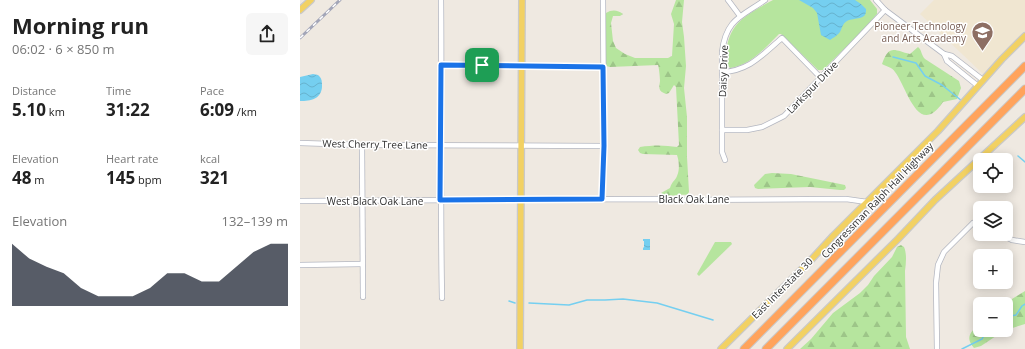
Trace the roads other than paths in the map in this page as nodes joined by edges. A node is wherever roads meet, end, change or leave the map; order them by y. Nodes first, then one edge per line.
1 (311, 0) edge
2 (441, 0) edge
3 (522, 0) edge
4 (603, 0) edge
5 (728, 0) edge
6 (765, 0) edge
7 (876, 0) edge
8 (300, 10) edge
9 (885, 10) junction
10 (740, 16) junction
11 (1025, 36) edge
12 (944, 54) junction
13 (441, 65) junction
14 (522, 65) junction
15 (1025, 66) edge
16 (603, 67) junction
17 (722, 72) junction
18 (821, 78) junction
19 (983, 80) junction
20 (978, 86) junction
21 (1025, 89) edge
22 (1025, 117) edge
23 (722, 130) junction
24 (300, 143) edge
25 (362, 145) junction
26 (442, 145) junction
27 (522, 146) junction
28 (604, 146) junction
29 (725, 160) dead end
30 (522, 199) junction
31 (602, 199) junction
32 (362, 200) junction
33 (440, 200) junction
34 (300, 201) edge
35 (867, 202) junction
36 (973, 223) edge
37 (1013, 240) edge
38 (1025, 242) edge
39 (362, 264) junction
40 (300, 265) edge
41 (363, 297) dead end
42 (442, 298) dead end
43 (520, 349) edge
44 (721, 349) edge
45 (744, 349) edge
46 (766, 349) edge
47 (787, 349) edge
48 (937, 349) edge

1 - 8 main road
2 - 13 street
3 - 14 main road
4 - 16 street
5 - 10 street
6 - 10 street, Daisy Drive
7 - 9 street
9 - 12 street
9 - 18 street, Larkspur Drive
10 - 17 street, Daisy Drive
11 - 19 main road, East Interstate 30
12 - 19 street
12 - 20 street
13 - 14 street
13 - 26 street
14 - 16 street
14 - 27 main road
15 - 45 highway, Congressman Ralph Hall Highway
16 - 28 street
17 - 18 street
17 - 23 street, Daisy Drive
18 - 23 street, Larkspur Drive
19 - 20 main road, East Interstate 30
20 - 35 main road, East Interstate 30
21 - 46 highway
22 - 47 main road
23 - 29 street, Daisy Drive
24 - 25 street, West Cherry Tree Lane
25 - 26 street, West Cherry Tree Lane
25 - 32 street
26 - 27 street, West Cherry Tree Lane
26 - 33 street
27 - 28 street, West Cherry Tree Lane
27 - 30 main road
28 - 31 street
30 - 31 street, Black Oak Lane
30 - 33 street, West Black Oak Lane
30 - 43 main road
31 - 35 street, Black Oak Lane
32 - 33 street, West Black Oak Lane
32 - 34 street, West Black Oak Lane
32 - 39 street
33 - 42 street
35 - 44 main road, East Interstate 30
36 - 48 street
37 - 38 street
39 - 40 street
39 - 41 street

